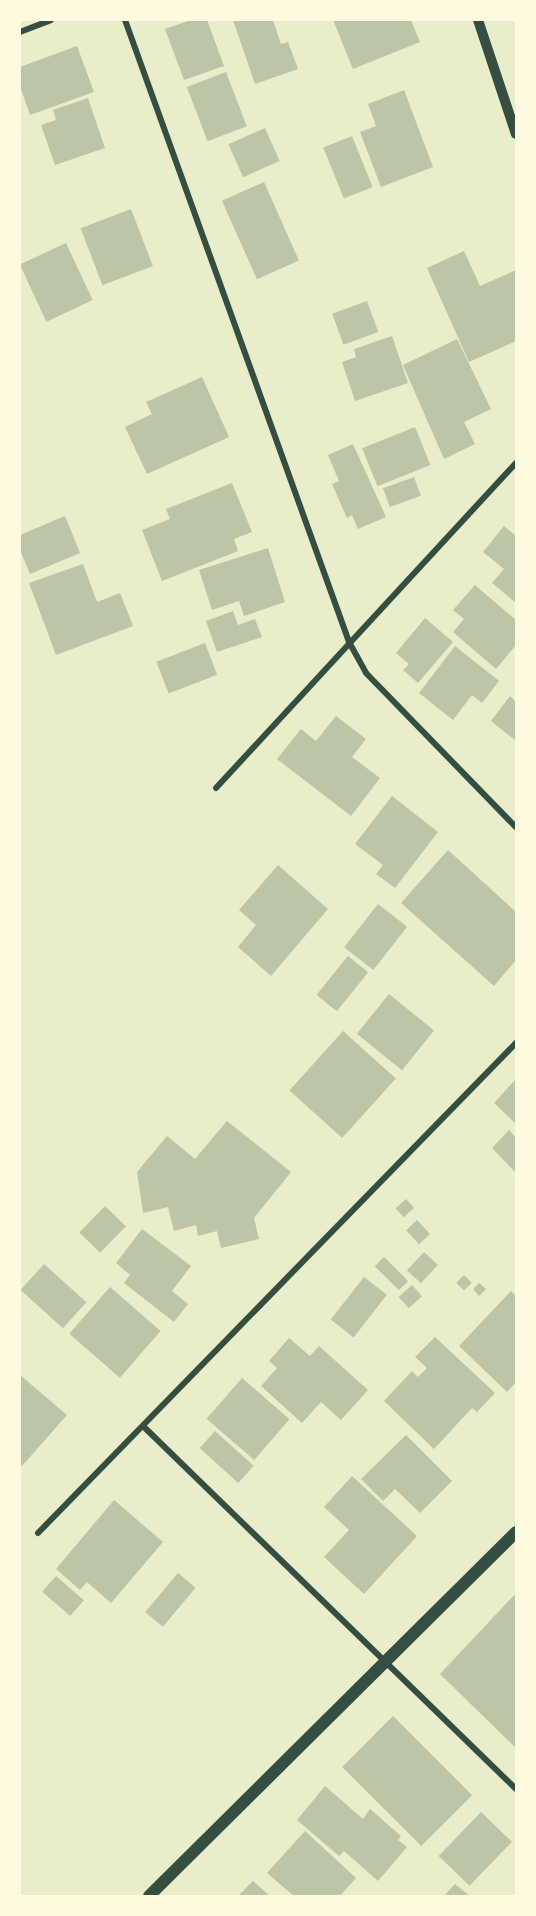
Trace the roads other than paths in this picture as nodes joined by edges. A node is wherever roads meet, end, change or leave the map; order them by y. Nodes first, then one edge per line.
1 (51, 20) edge
2 (125, 20) edge
3 (478, 20) edge
4 (20, 32) edge
5 (516, 134) edge
6 (516, 463) edge
7 (349, 642) junction
8 (216, 788) dead end
9 (516, 827) edge
10 (516, 1042) edge
11 (143, 1426) junction
12 (516, 1532) edge
13 (38, 1533) dead end
14 (384, 1663) junction
15 (516, 1789) edge
16 (149, 1896) edge

1 - 4 street
2 - 7 street
3 - 5 street
6 - 7 street
7 - 8 street
7 - 9 street
10 - 11 street
11 - 13 street
11 - 14 street
12 - 14 main road
14 - 15 street
14 - 16 main road

